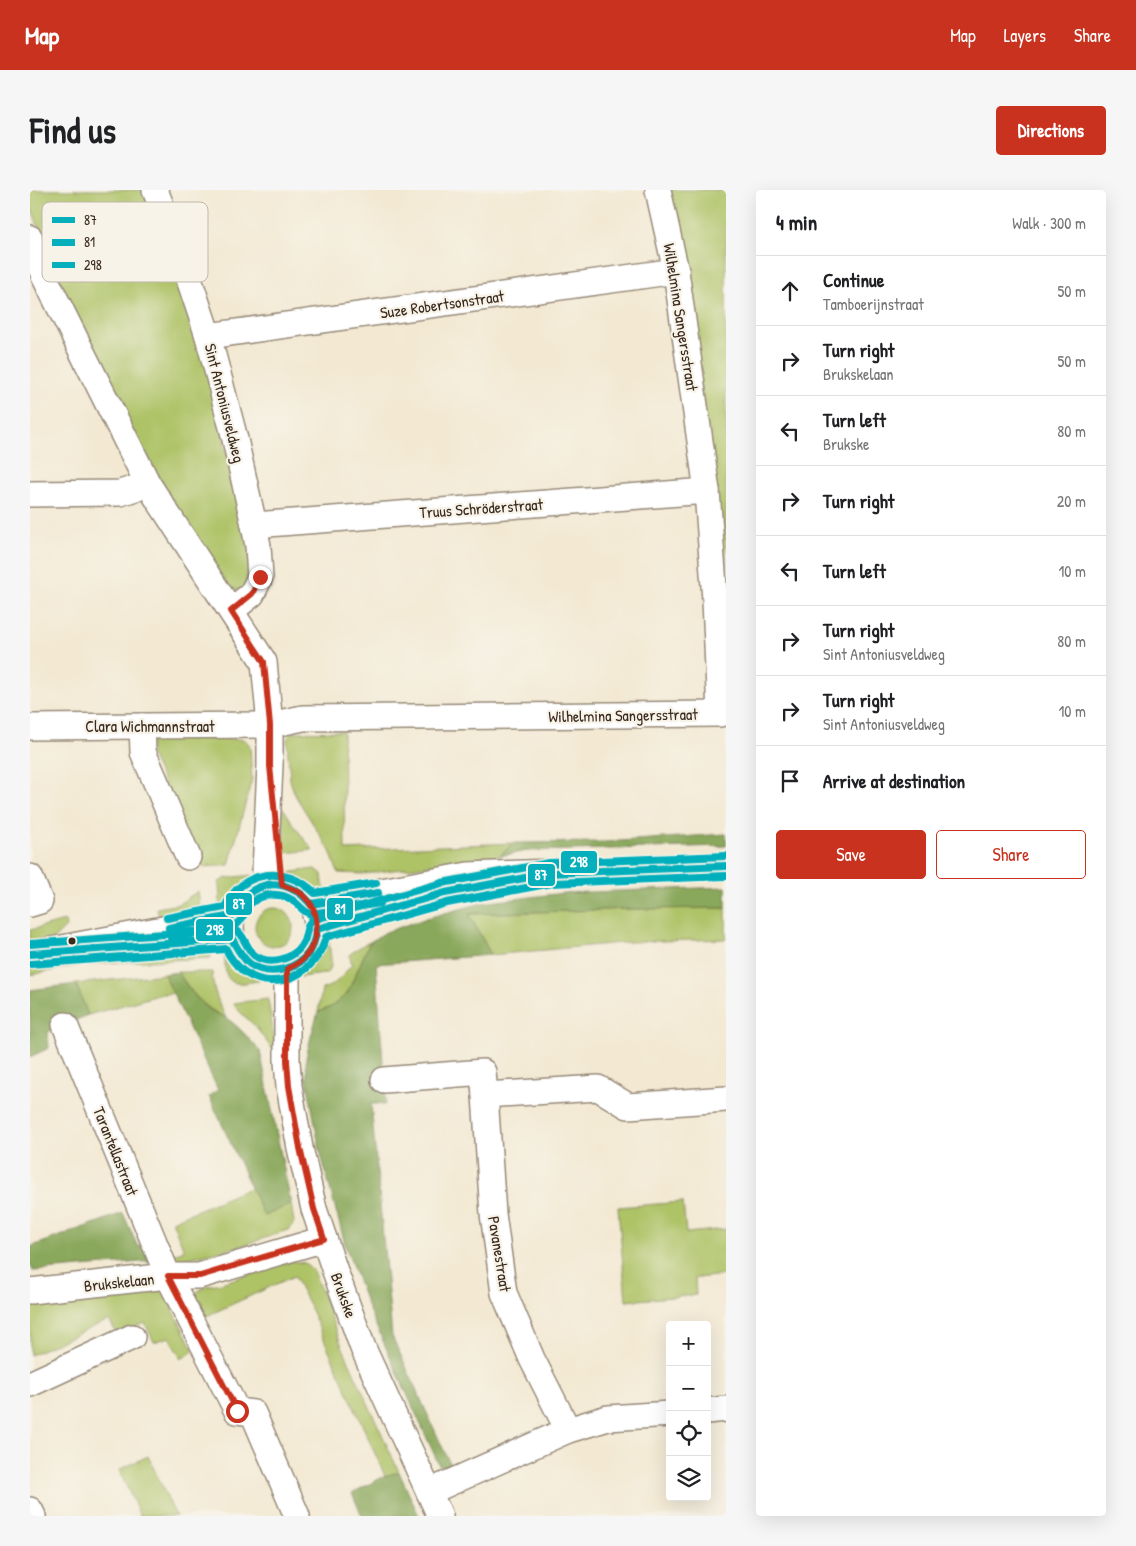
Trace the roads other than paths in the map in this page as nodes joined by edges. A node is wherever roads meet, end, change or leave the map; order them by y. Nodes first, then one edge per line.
1 (155, 190) edge
2 (658, 190) edge
3 (160, 202) edge
4 (30, 238) edge
5 (676, 272) junction
6 (37, 276) edge
7 (189, 282) edge
8 (208, 336) junction
9 (148, 484) junction
10 (707, 491) junction
11 (30, 494) edge
12 (254, 525) junction
13 (231, 611) junction
14 (270, 725) junction
15 (142, 726) junction
16 (30, 727) edge
17 (188, 857) dead end
18 (726, 866) edge
19 (551, 873) junction
20 (30, 877) edge
21 (274, 885) junction
22 (30, 904) edge
23 (311, 904) junction
24 (232, 927) junction
25 (317, 930) junction
26 (32, 954) edge
27 (277, 970) junction
28 (65, 1025) dead end
29 (384, 1080) dead end
30 (485, 1095) junction
31 (726, 1099) edge
32 (324, 1239) junction
33 (168, 1276) junction
34 (30, 1291) edge
35 (132, 1336) dead end
36 (30, 1384) edge
37 (726, 1409) edge
38 (711, 1411) edge
39 (666, 1414) edge
40 (568, 1430) junction
41 (429, 1492) junction
42 (30, 1510) edge
43 (33, 1516) edge
44 (297, 1516) edge
45 (440, 1516) edge

1 - 3 street, Sint Antoniusveldweg
2 - 5 street, Wilhelmina Sangersstraat
4 - 6 street
5 - 8 street, Suze Robertsonstraat
5 - 10 street, Wilhelmina Sangersstraat
6 - 9 street
7 - 8 street, Sint Antoniusveldweg
8 - 12 street, Sint Antoniusveldweg
9 - 11 street
9 - 13 street
10 - 12 street, Truus Schröderstraat
10 - 14 street, Wilhelmina Sangersstraat
12 - 13 street, Sint Antoniusveldweg
13 - 14 street
14 - 15 street, Clara Wichmannstraat
14 - 21 street
15 - 16 street, Clara Wichmannstraat
15 - 17 street
18 - 19 street
19 - 23 street
19 - 25 street
20 - 22 street
21 - 23 street
21 - 24 street
23 - 25 street
24 - 26 street
24 - 27 street
25 - 27 street
27 - 32 street, Brukske
28 - 33 street, Tarantellastraat
29 - 30 street, Pavanestraat
30 - 31 street
30 - 40 street, Pavanestraat
32 - 33 street, Brukskelaan
32 - 41 street, Brukske
33 - 34 street, Brukskelaan
33 - 44 street, Tarantellastraat
35 - 36 street
37 - 38 street
39 - 40 street
40 - 41 street
41 - 45 street, Brukske
42 - 43 street

